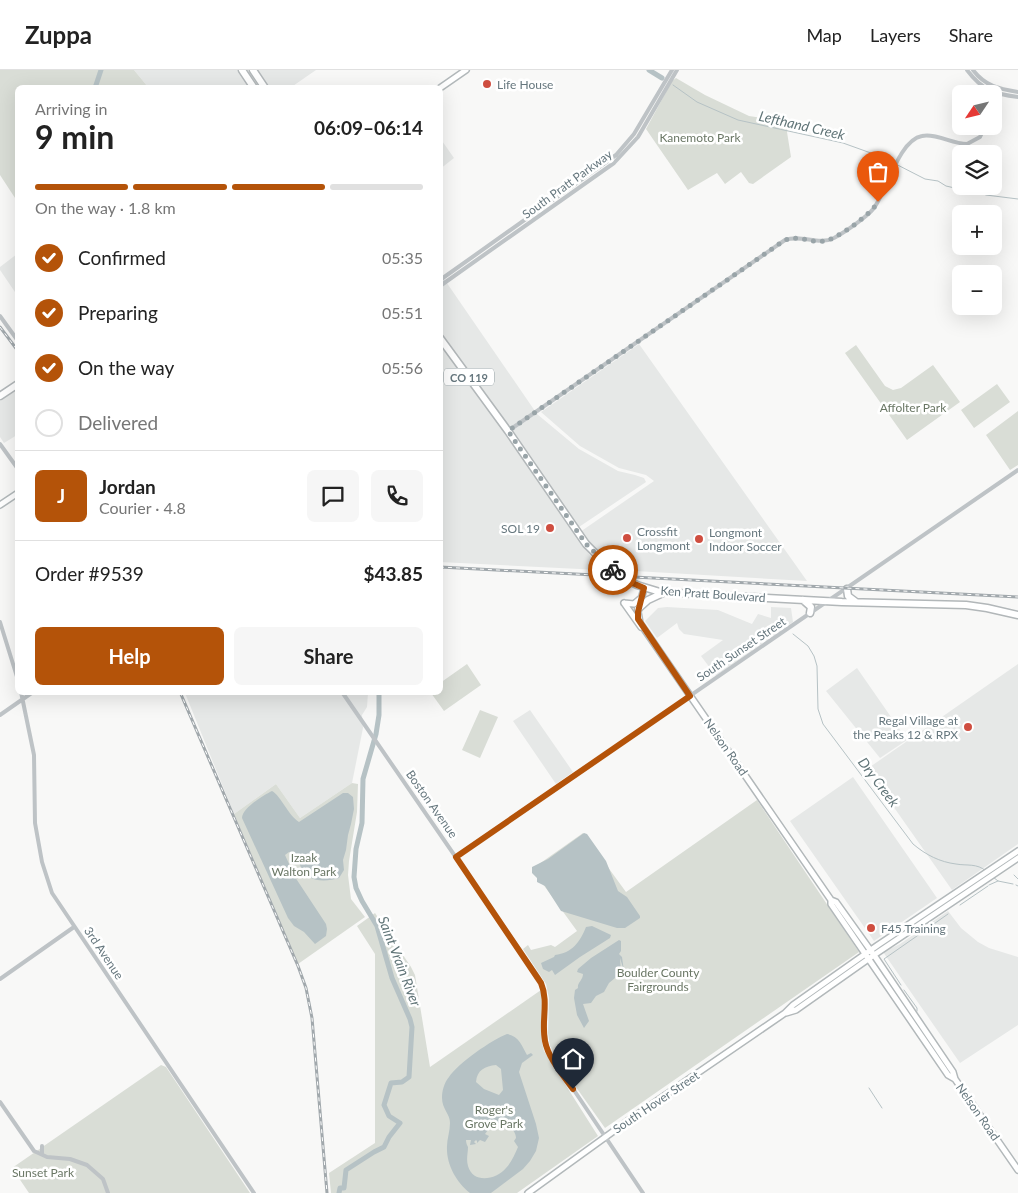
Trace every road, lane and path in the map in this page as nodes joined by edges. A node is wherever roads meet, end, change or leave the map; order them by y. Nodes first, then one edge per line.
1 (242, 70) edge
2 (253, 70) edge
3 (466, 70) edge
4 (672, 70) edge
5 (677, 70) edge
6 (967, 70) edge
7 (973, 70) edge
8 (252, 85) edge
9 (263, 85) edge
10 (979, 85) edge
11 (987, 85) edge
12 (443, 86) edge
13 (1002, 92) edge
14 (1018, 92) edge
15 (1002, 94) edge
16 (1018, 97) edge
17 (981, 135) edge
18 (443, 278) edge
19 (443, 284) edge
20 (0, 316) edge
21 (15, 337) edge
22 (443, 342) edge
23 (15, 386) edge
24 (0, 396) edge
25 (508, 431) junction
26 (0, 444) edge
27 (15, 465) edge
28 (1018, 470) edge
29 (15, 495) edge
30 (0, 505) edge
31 (849, 587) junction
32 (644, 588) junction
33 (664, 592) junction
34 (642, 597) junction
35 (802, 600) junction
36 (828, 601) junction
37 (856, 602) junction
38 (638, 609) junction
39 (810, 613) junction
40 (1018, 616) edge
41 (0, 622) edge
42 (646, 632) junction
43 (15, 670) edge
44 (22, 695) edge
45 (29, 695) edge
46 (344, 695) edge
47 (690, 696) junction
48 (23, 700) junction
49 (0, 715) edge
50 (1018, 851) edge
51 (456, 857) junction
52 (1018, 858) edge
53 (831, 900) junction
54 (74, 927) junction
55 (872, 952) junction
56 (867, 956) junction
57 (0, 978) edge
58 (898, 1001) junction
59 (926, 1032) junction
60 (955, 1079) junction
61 (0, 1102) edge
62 (605, 1137) junction
63 (42, 1146) dead end
64 (42, 1154) junction
65 (1018, 1170) edge
66 (108, 1193) edge
67 (254, 1193) edge
68 (528, 1193) edge
69 (643, 1193) edge

1 - 8 highway
2 - 9 highway
3 - 12 main road
4 - 18 street, South Pratt Parkway
5 - 19 street, South Pratt Parkway
6 - 10 street
7 - 11 street
13 - 14 street
15 - 16 street
17 - 25 street
20 - 21 street
22 - 25 highway, Ken Pratt Boulevard / CO 119
23 - 24 highway
25 - 32 highway, Ken Pratt Boulevard / CO 119
26 - 27 street
28 - 31 street, South Sunset Street
29 - 30 main road
31 - 36 street, South Sunset Street
31 - 37 highway
32 - 33 highway, Ken Pratt Boulevard / CO 119
32 - 34 main road
33 - 35 highway, Ken Pratt Boulevard / CO 119
33 - 38 highway
34 - 38 main road
34 - 42 main road
35 - 36 highway, Ken Pratt Boulevard / CO 119
35 - 39 highway
36 - 37 highway, Ken Pratt Boulevard / CO 119
36 - 39 street, South Sunset Street
37 - 40 highway, Ken Pratt Boulevard / CO 119
38 - 42 main road, Nelson Road
39 - 47 street, South Sunset Street
41 - 43 street
42 - 47 main road, Nelson Road
44 - 48 street, 3rd Avenue
45 - 48 street
46 - 51 street, Boston Avenue
47 - 51 street, South Sunset Street
47 - 53 main road, Nelson Road
48 - 49 street
48 - 54 street, 3rd Avenue
50 - 55 main road, South Hover Street
51 - 62 street, Boston Avenue
52 - 55 main road, South Hover Street
53 - 55 main road, Nelson Road
53 - 56 main road, Nelson Road
54 - 57 street
54 - 67 street, 3rd Avenue
55 - 56 main road, South Hover Street
55 - 59 main road, Nelson Road
56 - 58 main road, Nelson Road
56 - 62 main road, South Hover Street
58 - 59 main road
58 - 60 main road, Nelson Road
59 - 60 main road, Nelson Road
60 - 65 main road, Nelson Road
61 - 64 street
62 - 68 main road, South Hover Street
62 - 69 street, Boston Avenue
63 - 64 street
64 - 66 street

